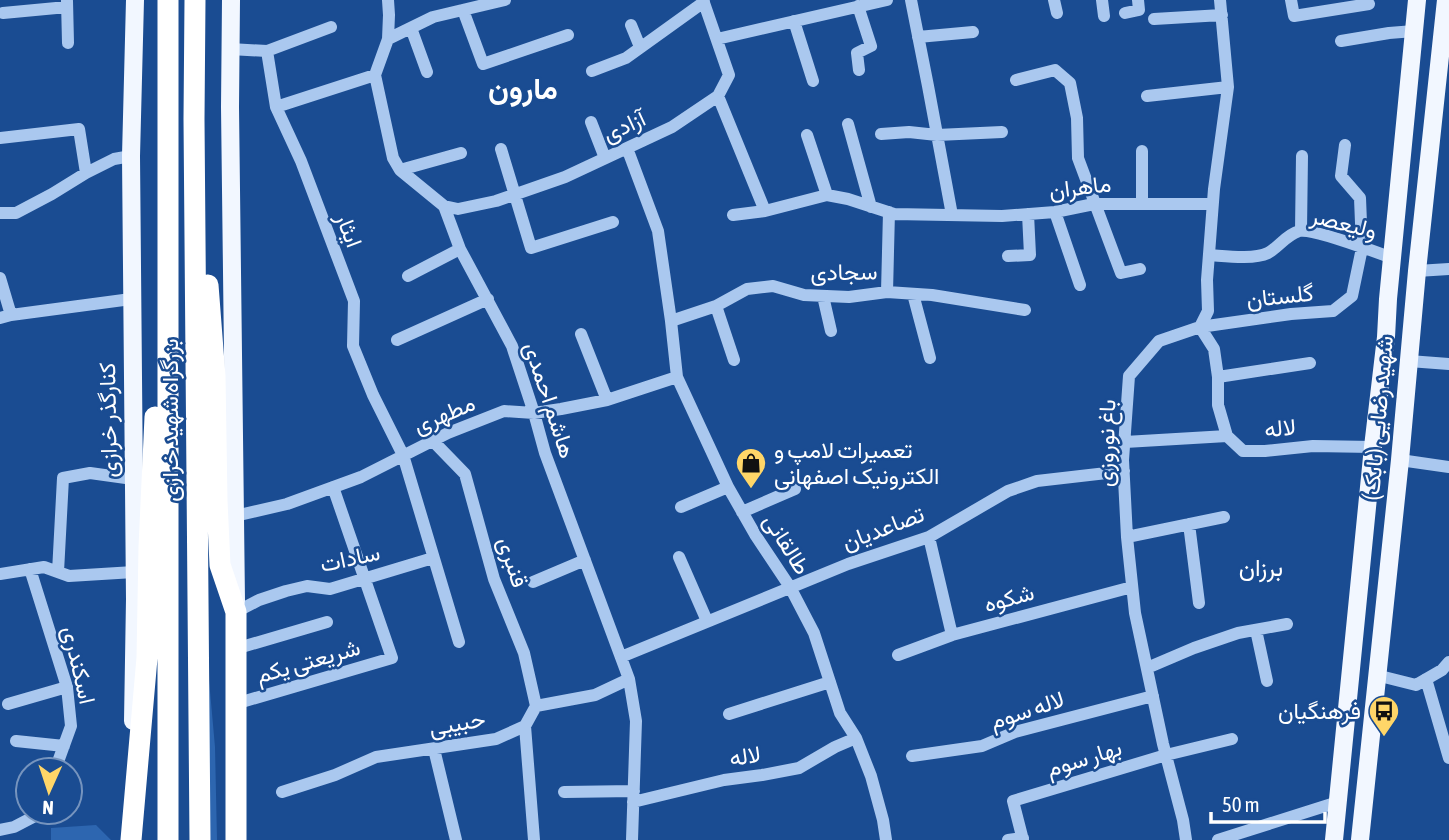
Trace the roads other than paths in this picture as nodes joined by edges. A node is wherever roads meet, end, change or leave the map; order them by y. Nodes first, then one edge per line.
1 (135, 0) edge
2 (168, 0) edge
3 (195, 0) edge
4 (231, 0) edge
5 (388, 0) edge
6 (505, 0) edge
7 (887, 0) edge
8 (911, 0) edge
9 (1102, 0) edge
10 (1138, 0) edge
11 (1220, 0) edge
12 (1291, 0) edge
13 (1418, 0) edge
14 (1446, 0) edge
15 (704, 1) edge
16 (67, 4) edge
17 (1369, 4) dead end
18 (858, 6) junction
19 (463, 10) junction
20 (3, 13) dead end
21 (1125, 13) dead end
22 (1222, 15) junction
23 (1104, 16) dead end
24 (1154, 19) dead end
25 (794, 21) junction
26 (631, 24) dead end
27 (331, 27) dead end
28 (411, 28) junction
29 (1414, 31) junction
30 (973, 32) dead end
31 (568, 34) dead end
32 (918, 37) junction
33 (388, 39) junction
34 (717, 39) junction
35 (1340, 41) dead end
36 (68, 43) dead end
37 (640, 47) junction
38 (230, 49) junction
39 (267, 51) junction
40 (859, 70) dead end
41 (592, 71) dead end
42 (427, 72) dead end
43 (375, 75) junction
44 (1016, 80) dead end
45 (813, 81) dead end
46 (1228, 87) junction
47 (718, 96) junction
48 (1147, 96) dead end
49 (276, 107) junction
50 (194, 119) junction
51 (591, 122) dead end
52 (848, 124) dead end
53 (1002, 132) dead end
54 (881, 134) dead end
55 (807, 135) dead end
56 (937, 135) junction
57 (0, 138) edge
58 (1345, 145) dead end
59 (627, 148) junction
60 (501, 149) dead end
61 (1142, 151) dead end
62 (461, 153) dead end
63 (131, 156) junction
64 (1302, 156) dead end
65 (605, 158) junction
66 (400, 170) junction
67 (86, 173) junction
68 (516, 194) junction
69 (827, 195) junction
70 (1142, 203) junction
71 (1094, 204) junction
72 (1212, 204) junction
73 (444, 206) junction
74 (870, 207) junction
75 (765, 211) junction
76 (889, 212) junction
77 (1055, 212) junction
78 (0, 214) edge
79 (1028, 214) junction
80 (733, 215) dead end
81 (952, 215) junction
82 (613, 222) dead end
83 (1301, 230) junction
84 (168, 244) junction
85 (1362, 247) junction
86 (460, 249) junction
87 (1209, 255) junction
88 (1008, 256) dead end
89 (1392, 258) junction
90 (1140, 269) dead end
91 (1449, 269) edge
92 (1417, 271) junction
93 (408, 276) dead end
94 (0, 278) edge
95 (1080, 285) dead end
96 (887, 292) junction
97 (913, 294) junction
98 (823, 296) junction
99 (131, 299) junction
100 (488, 299) junction
101 (716, 306) junction
102 (1024, 310) dead end
103 (5, 316) edge
104 (671, 321) junction
105 (1200, 327) junction
106 (831, 331) dead end
107 (581, 334) dead end
108 (1386, 337) junction
109 (1410, 339) junction
110 (397, 340) dead end
111 (930, 358) dead end
112 (734, 359) dead end
113 (1409, 361) junction
114 (1310, 363) dead end
115 (1449, 364) edge
116 (677, 377) junction
117 (1218, 377) junction
118 (607, 400) junction
119 (534, 413) junction
120 (1227, 436) junction
121 (433, 441) junction
122 (1125, 442) junction
123 (1373, 447) junction
124 (403, 455) junction
125 (1400, 460) junction
126 (1449, 467) edge
127 (1124, 471) junction
128 (133, 479) junction
129 (334, 487) junction
130 (727, 487) junction
131 (795, 489) dead end
132 (681, 507) dead end
133 (742, 512) junction
134 (235, 516) junction
135 (1224, 517) dead end
136 (1189, 524) junction
137 (929, 537) junction
138 (1127, 537) junction
139 (679, 557) dead end
140 (433, 558) junction
141 (585, 559) junction
142 (30, 569) junction
143 (58, 572) junction
144 (134, 572) junction
145 (0, 574) edge
146 (365, 579) junction
147 (533, 582) dead end
148 (790, 587) junction
149 (1132, 587) junction
150 (1199, 603) dead end
151 (236, 612) junction
152 (707, 621) junction
153 (327, 622) dead end
154 (1287, 624) dead end
155 (1256, 629) junction
156 (952, 635) junction
157 (458, 642) dead end
158 (235, 649) junction
159 (898, 655) dead end
160 (621, 657) junction
161 (1449, 663) edge
162 (1147, 668) junction
163 (1376, 675) junction
164 (629, 679) junction
165 (1426, 679) junction
166 (1267, 681) dead end
167 (830, 682) junction
168 (67, 687) junction
169 (1153, 696) junction
170 (8, 704) dead end
171 (235, 704) junction
172 (536, 706) junction
173 (729, 714) dead end
174 (525, 726) junction
175 (856, 738) junction
176 (1231, 739) dead end
177 (16, 741) dead end
178 (64, 746) junction
179 (434, 749) junction
180 (1166, 755) junction
181 (60, 756) edge
182 (912, 756) dead end
183 (1449, 758) edge
184 (282, 792) dead end
185 (564, 792) dead end
186 (634, 797) junction
187 (1338, 802) junction
188 (1023, 839) edge
189 (131, 840) edge
190 (168, 840) edge
191 (200, 840) edge
192 (236, 840) edge
193 (456, 840) edge
194 (534, 840) edge
195 (632, 840) edge
196 (886, 840) edge
197 (1008, 840) edge
198 (1186, 840) edge
199 (1218, 840) edge
200 (1334, 840) edge
201 (1360, 840) edge

1 - 63 main road, کنارگذر خرازی
2 - 84 highway, بزرگراه شهید خرازی
3 - 50 highway, بزرگراه شهید خرازی
4 - 38 main road
5 - 33 street
6 - 19 street
7 - 18 street
8 - 32 street
9 - 23 street
10 - 21 street
11 - 22 street
12 - 17 street
13 - 29 main road, شهید رضایی (بابک)
14 - 92 main road, شهید رضایی (بابک)
15 - 34 street
15 - 37 street
16 - 20 street
16 - 36 street
18 - 25 street
18 - 40 street
19 - 28 street
19 - 31 street
22 - 24 street
22 - 46 street
25 - 34 street
25 - 45 street
26 - 37 street
27 - 39 street
28 - 33 street
28 - 42 street
29 - 35 street
29 - 89 main road, شهید رضایی (بابک)
30 - 32 street
32 - 56 street
33 - 43 street
34 - 47 street
37 - 41 street
38 - 39 street
38 - 134 main road
39 - 49 street, ایثار
43 - 49 street
43 - 66 street
44 - 71 street
46 - 48 street
46 - 72 street
47 - 59 street, آزادی
47 - 75 street
49 - 124 street, ایثار
50 - 151 highway
50 - 191 highway, بزرگراه شهید خرازی
51 - 65 street
52 - 74 street
53 - 56 street
54 - 56 street
55 - 69 street
56 - 81 street
57 - 67 street
58 - 85 street, گلستان
59 - 65 street, آزادی
59 - 104 street, طالقانی
60 - 68 street
61 - 70 street
62 - 66 street
63 - 67 street
63 - 99 main road, کنارگذر خرازی
64 - 83 street
65 - 68 street, آزادی
66 - 73 street
67 - 78 street
68 - 73 street, آزادی
68 - 82 street
69 - 74 street, ماهران
69 - 75 street, ماهران
70 - 71 street, ماهران
70 - 72 street, ماهران
71 - 77 street, ماهران
71 - 90 street
72 - 87 street
73 - 86 street, هاشم احمدی
74 - 76 street, ماهران
75 - 80 street, ماهران
76 - 81 street, ماهران
76 - 96 street
77 - 79 street, ماهران
77 - 95 street
79 - 81 street, ماهران
79 - 88 street
83 - 85 street, ولیعصر
83 - 87 street, ولیعصر
84 - 189 highway
84 - 190 highway, بزرگراه شهید خرازی
85 - 89 street, ولیعصر
85 - 105 street, گلستان
86 - 93 street
86 - 100 street, هاشم احمدی
87 - 105 street
89 - 108 main road, شهید رضایی (بابک)
91 - 92 street
92 - 109 main road, شهید رضایی (بابک)
94 - 103 street
96 - 97 street, سجادی
96 - 98 street, سجادی
97 - 102 street, سجادی
97 - 111 street
98 - 101 street, سجادی
98 - 106 street
99 - 103 street
99 - 128 main road, کنارگذر خرازی
100 - 110 street
100 - 119 street, هاشم احمدی
101 - 104 street, سجادی
101 - 112 street
104 - 116 street, طالقانی
105 - 117 street
105 - 122 street, باغ نوروزی
107 - 118 street
108 - 109 main road
108 - 123 main road, شهید رضایی (بابک)
109 - 113 main road, شهید رضایی (بابک)
113 - 115 street
113 - 125 main road, شهید رضایی (بابک)
114 - 117 street
116 - 118 street, مطهری
116 - 130 street, طالقانی
117 - 120 street
118 - 119 street, مطهری
119 - 121 street, مطهری
119 - 141 street, هاشم احمدی
120 - 122 street
120 - 123 street, لاله
121 - 124 street, مطهری
121 - 172 street, قنبری
122 - 127 street, باغ نوروزی
123 - 187 main road, شهید رضایی (بابک)
124 - 129 street, مطهری
124 - 140 street, ایثار
125 - 126 street
125 - 163 main road, شهید رضایی (بابک)
127 - 137 street, تصاعدیان
127 - 138 street, باغ نوروزی
128 - 143 street
128 - 144 main road, کنارگذر خرازی
129 - 134 street, مطهری
129 - 146 street
130 - 132 street
130 - 133 street, طالقانی
131 - 133 street
133 - 148 street, طالقانی
134 - 151 main road
135 - 136 street
136 - 138 street
136 - 150 street
137 - 148 street, تصاعدیان
137 - 156 street
138 - 149 street, باغ نوروزی
139 - 152 street
140 - 146 street, سادات
140 - 157 street, ایثار
141 - 147 street
141 - 160 street, هاشم احمدی
142 - 143 street
142 - 145 street
142 - 168 street, اسکندری
143 - 144 street
144 - 189 main road, کنارگذر خرازی
146 - 151 street, سادات
146 - 171 street, شریعتی یکم
148 - 152 street, تصاعدیان
148 - 167 street, طالقانی
149 - 156 street, شکوه
149 - 162 street, باغ نوروزی
151 - 158 highway
152 - 160 street, تصاعدیان
153 - 158 street
154 - 155 street
155 - 162 street
155 - 166 street
156 - 159 street, شکوه
158 - 171 highway
160 - 164 street, هاشم احمدی
161 - 165 street
162 - 169 street, باغ نوروزی
163 - 165 street
163 - 201 main road, شهید رضایی (بابک)
164 - 172 street
164 - 186 street, هاشم احمدی
165 - 183 street
167 - 173 street
167 - 175 street, طالقانی
168 - 170 street
168 - 178 street, اسکندری
169 - 180 street, باغ نوروزی
169 - 182 street, لاله سوم
171 - 192 highway
172 - 174 street
174 - 179 street, حبیبی
174 - 194 street
175 - 186 street, لاله
175 - 196 street, طالقانی
176 - 180 street, بهار سوم
177 - 178 street
178 - 181 street, اسکندری
179 - 184 street, حبیبی
179 - 193 street
180 - 188 street, بهار سوم
180 - 198 street, باغ نوروزی
185 - 186 street, لاله
186 - 195 street, هاشم احمدی
187 - 199 street
187 - 200 main road, شهید رضایی (بابک)
188 - 197 street

